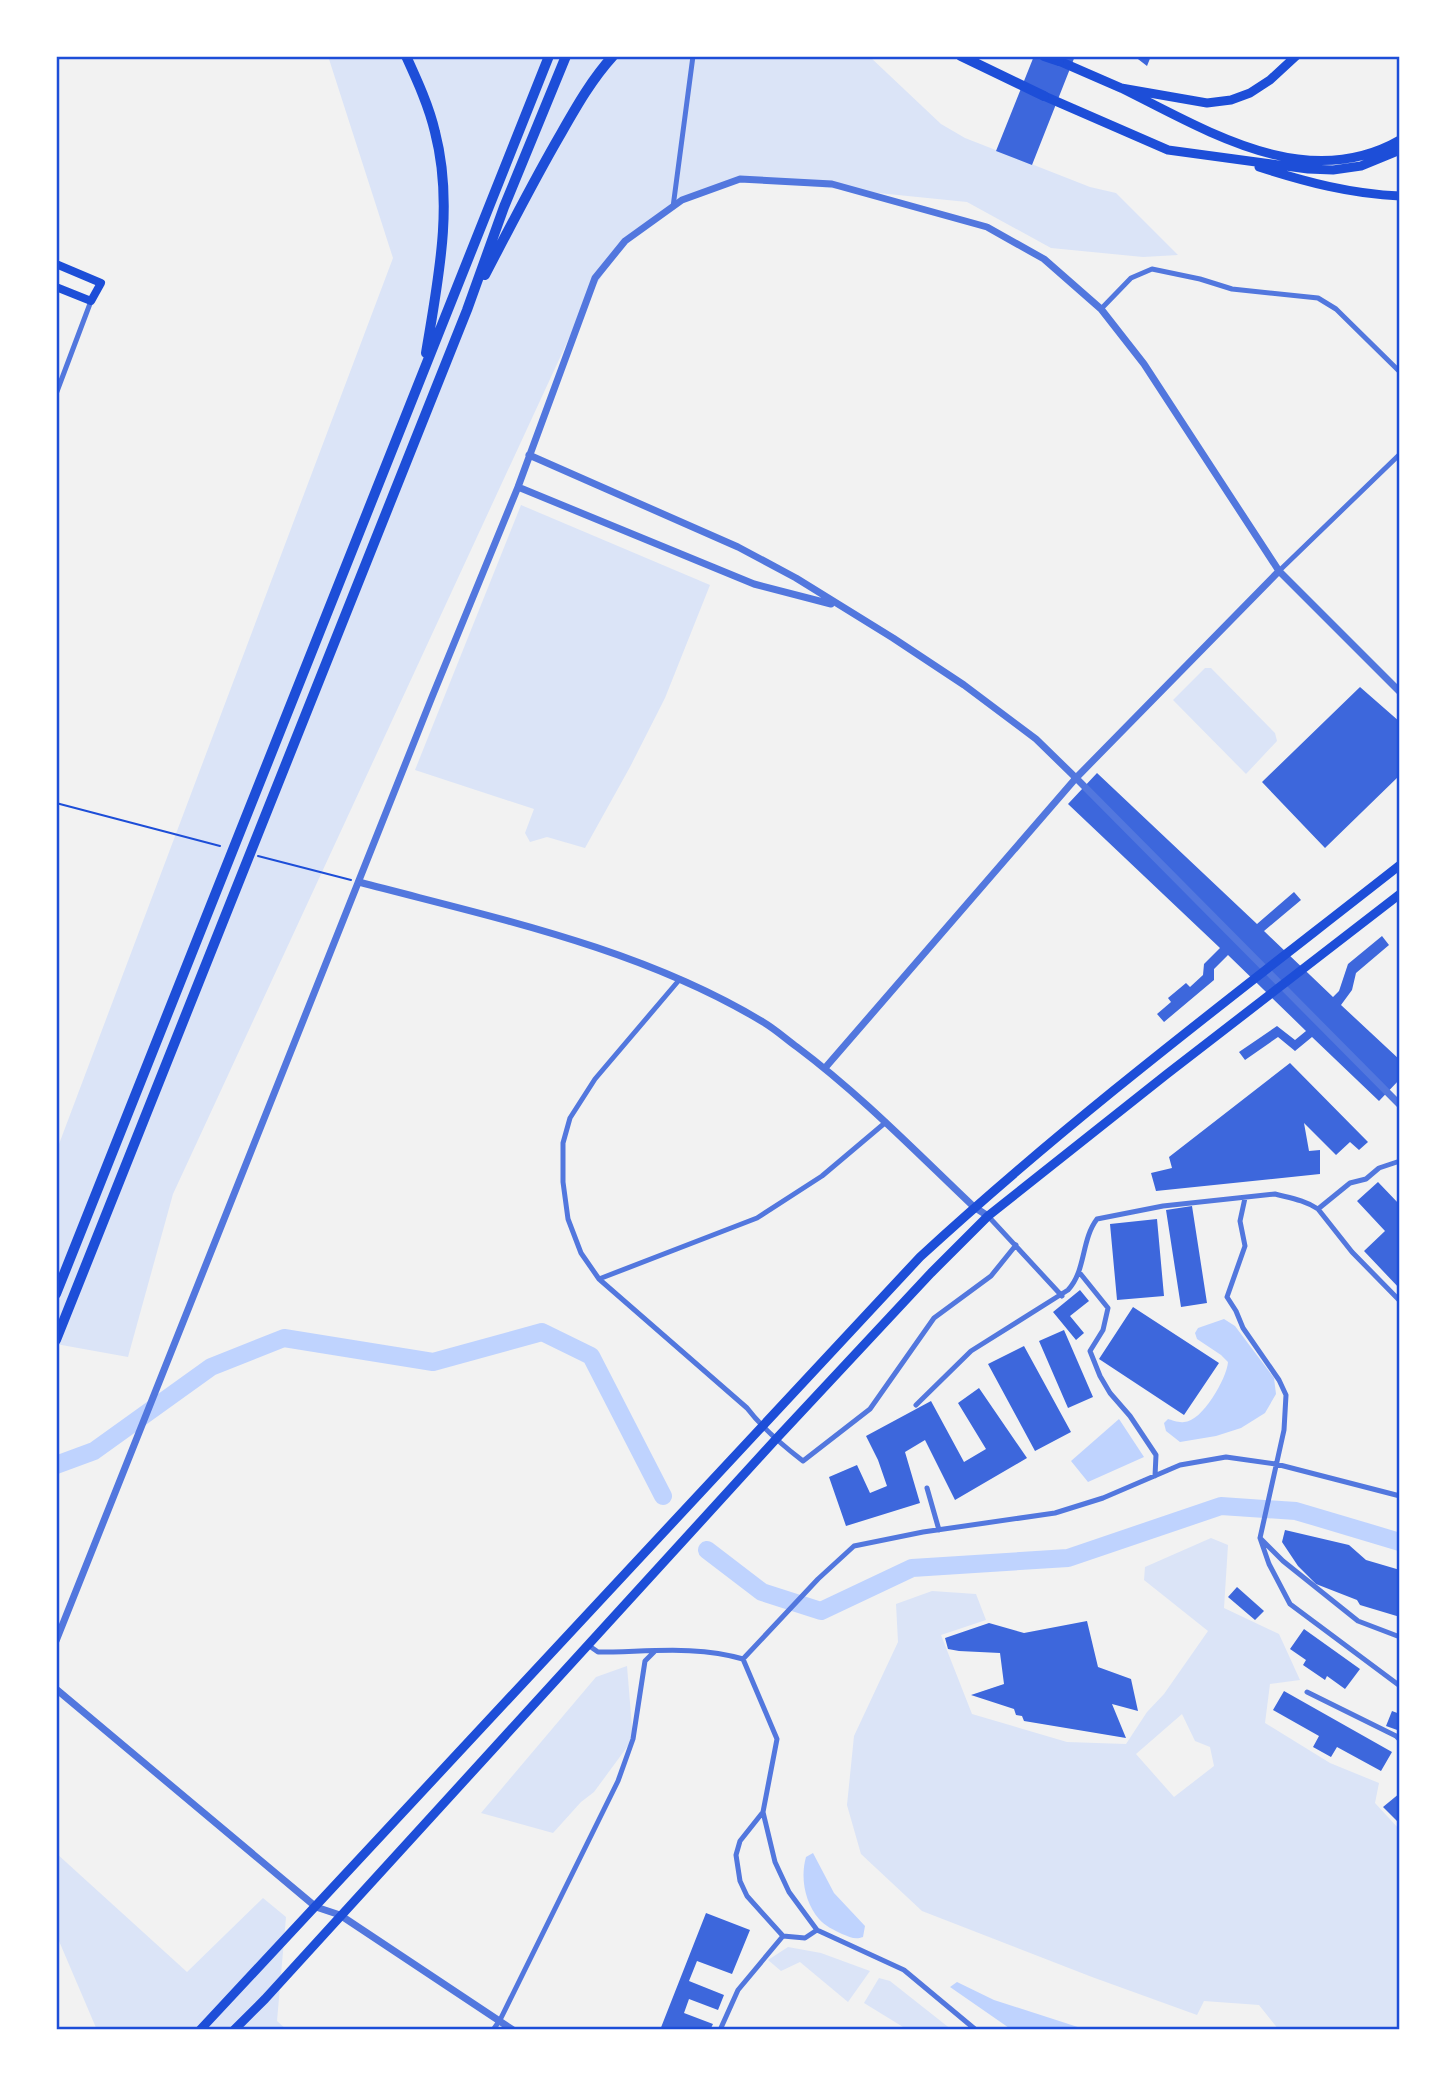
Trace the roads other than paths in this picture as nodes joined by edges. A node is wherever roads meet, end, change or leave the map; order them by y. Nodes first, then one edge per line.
1 (407, 56) edge
2 (549, 56) edge
3 (566, 56) edge
4 (613, 56) edge
5 (693, 56) edge
6 (961, 56) edge
7 (1044, 56) edge
8 (1296, 56) edge
9 (1059, 61) joint
10 (1121, 88) junction
11 (1044, 96) joint
12 (1400, 140) edge
13 (1400, 150) edge
14 (1238, 160) junction
15 (1360, 162) junction
16 (1400, 196) edge
17 (673, 207) junction
18 (56, 264) edge
19 (56, 287) edge
20 (91, 302) junction
21 (1101, 309) junction
22 (467, 310) junction
23 (1400, 372) edge
24 (422, 374) junction
25 (56, 394) edge
26 (529, 454) junction
27 (1400, 454) edge
28 (517, 487) junction
29 (1279, 571) junction
30 (838, 605) junction
31 (1400, 692) edge
32 (1076, 778) junction
33 (1400, 865) edge
34 (359, 881) junction
35 (1400, 894) edge
36 (1267, 969) junction
37 (680, 979) junction
38 (1282, 986) junction
39 (825, 1068) junction
40 (1400, 1105) edge
41 (886, 1122) junction
42 (1400, 1161) edge
43 (1245, 1198) junction
44 (974, 1207) junction
45 (1318, 1209) junction
46 (988, 1216) junction
47 (1016, 1245) junction
48 (1079, 1272) junction
49 (599, 1279) junction
50 (56, 1294) edge
51 (1062, 1296) junction
52 (1400, 1301) edge
53 (57, 1336) edge
54 (916, 1405) dead end
55 (761, 1426) junction
56 (776, 1439) junction
57 (1276, 1464) junction
58 (1155, 1476) junction
59 (927, 1488) dead end
60 (1400, 1496) edge
61 (939, 1530) junction
62 (1260, 1538) junction
63 (1400, 1637) edge
64 (56, 1641) edge
65 (588, 1645) junction
66 (654, 1652) junction
67 (743, 1659) junction
68 (1400, 1686) edge
69 (56, 1689) edge
70 (1307, 1692) dead end
71 (1400, 1740) edge
72 (763, 1812) junction
73 (316, 1908) junction
74 (340, 1915) junction
75 (817, 1930) junction
76 (783, 1936) junction
77 (500, 2020) junction
78 (200, 2030) edge
79 (234, 2030) edge
80 (493, 2030) edge
81 (513, 2030) edge
82 (720, 2030) edge
83 (976, 2030) edge

1 - 24 highway
2 - 24 highway
3 - 22 highway
4 - 22 highway
5 - 17 street
6 - 11 highway
7 - 9 highway
8 - 10 main road
9 - 10 main road
10 - 15 main road
11 - 14 main road
12 - 15 main road
13 - 15 main road
14 - 15 main road
14 - 16 main road
17 - 21 street
17 - 26 street
18 - 20 main road
19 - 20 main road
20 - 25 street
21 - 23 street
21 - 29 street
22 - 53 highway
24 - 50 highway
26 - 28 street
26 - 30 street
27 - 29 street
28 - 30 street
28 - 34 street
29 - 31 street
29 - 32 street
30 - 32 street
32 - 36 street
32 - 39 street
33 - 36 main road
34 - 37 street
34 - 64 street
35 - 38 main road
36 - 38 street
36 - 44 main road
37 - 39 street
37 - 49 street
38 - 40 street
38 - 46 main road
39 - 41 street
41 - 44 street
41 - 49 street
42 - 45 street
43 - 45 street
43 - 48 street
43 - 57 street
44 - 46 street
44 - 55 main road
45 - 52 street
46 - 47 street
46 - 56 main road
47 - 51 street
47 - 56 street
48 - 51 street
48 - 58 street
49 - 55 street
51 - 54 street
55 - 56 street
55 - 73 main road
56 - 65 main road
57 - 58 street
57 - 60 street
57 - 62 street
58 - 61 street
59 - 61 street
61 - 67 street
62 - 63 street
62 - 68 street
65 - 66 street
65 - 74 main road
66 - 67 street
66 - 77 street
67 - 72 street
69 - 73 street
70 - 71 street
72 - 75 street
72 - 76 street
73 - 74 street
73 - 78 main road
74 - 77 street
74 - 79 main road
75 - 76 street
75 - 83 street
76 - 82 street
77 - 80 street
77 - 81 street

